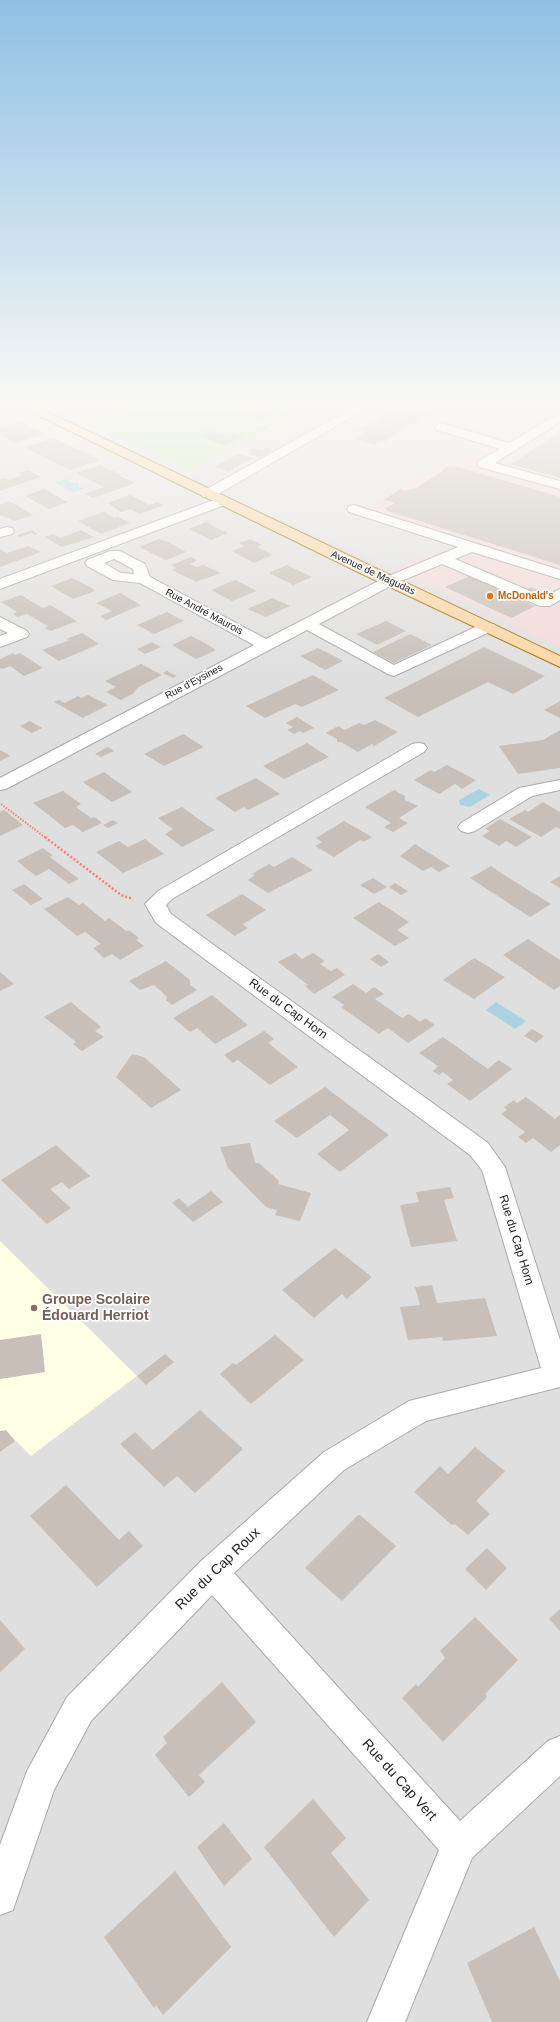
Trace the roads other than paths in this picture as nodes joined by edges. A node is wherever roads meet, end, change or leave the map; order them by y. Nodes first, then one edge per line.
1 (208, 494) edge
2 (222, 501) junction
3 (354, 509) dead end
4 (471, 547) junction
5 (456, 553) junction
6 (442, 559) junction
7 (560, 575) edge
8 (143, 579) dead end
9 (560, 580) edge
10 (389, 581) junction
11 (0, 584) edge
12 (560, 594) edge
13 (0, 622) edge
14 (307, 624) junction
15 (488, 628) junction
16 (0, 642) edge
17 (265, 645) junction
18 (560, 662) edge
19 (418, 748) dead end
20 (0, 784) edge
21 (560, 785) edge
22 (468, 827) dead end
23 (559, 1375) edge
24 (212, 1572) junction
25 (560, 1753) edge
26 (459, 1846) junction
27 (0, 1897) edge
28 (386, 2022) edge

1 - 2 main road, Avenue de Magudas
2 - 10 main road, Avenue de Magudas
2 - 11 street
3 - 4 street
4 - 5 street, Rue d'Eysines
4 - 7 street
5 - 6 street, Rue d'Eysines
5 - 9 street
6 - 10 street, Rue d'Eysines
6 - 12 street
8 - 17 street, Rue André Maurois
10 - 14 street, Rue d'Eysines
10 - 15 main road, Avenue de Magudas
13 - 16 street
14 - 15 street
14 - 17 street, Rue d'Eysines
15 - 18 main road, Avenue de Magudas
17 - 20 street, Rue d'Eysines
19 - 23 street, Rue du Cap Horn
21 - 22 street
23 - 24 street, Rue du Cap Roux
24 - 26 street, Rue du Cap Vert
24 - 27 street, Rue du Cap Roux
25 - 26 street
26 - 28 street

